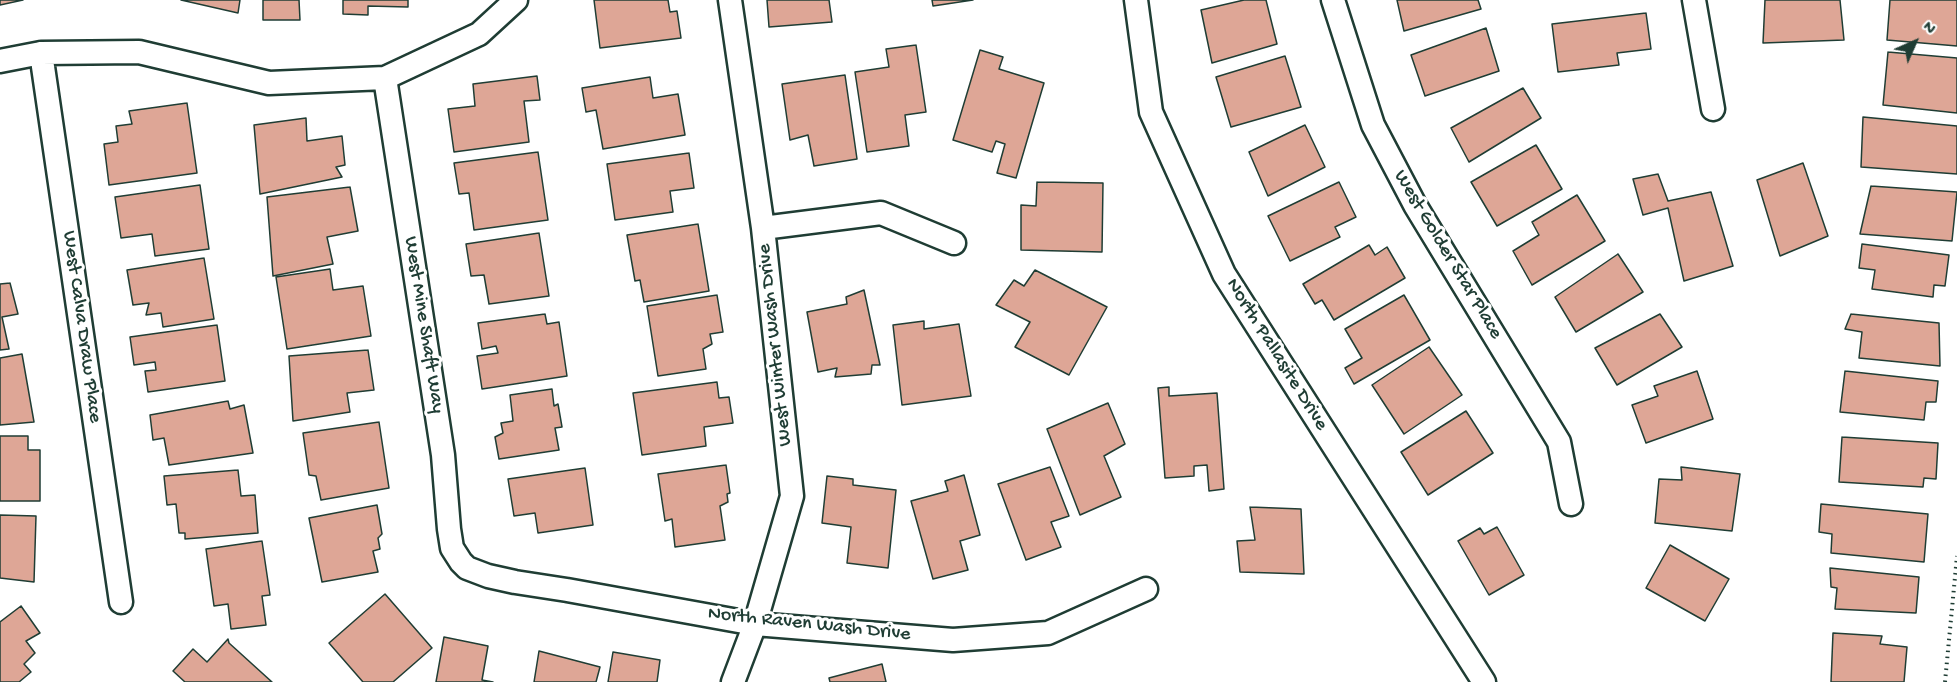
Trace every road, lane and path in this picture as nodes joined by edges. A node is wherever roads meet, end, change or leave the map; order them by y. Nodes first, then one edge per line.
1 (516, 0) edge
2 (730, 0) edge
3 (1136, 0) edge
4 (1333, 0) edge
5 (1694, 0) edge
6 (41, 53) junction
7 (0, 61) edge
8 (385, 78) junction
9 (1713, 109) dead end
10 (763, 228) junction
11 (954, 243) dead end
12 (1571, 504) dead end
13 (1957, 556) edge
14 (467, 568) joint
15 (1146, 589) dead end
16 (121, 602) dead end
17 (755, 624) junction
18 (733, 682) edge
19 (1484, 682) edge
20 (1945, 682) edge

1 - 8 street
2 - 10 street, West Winter Wash Drive
3 - 19 street, North Pallasite Drive
4 - 12 street, West Golder Star Place
5 - 9 street
6 - 7 street
6 - 8 street
6 - 16 street, West Calva Draw Place
8 - 14 street, West Mine Shaft Way
10 - 11 street
10 - 17 street, West Winter Wash Drive
13 - 20 path
14 - 17 street, North Raven Wash Drive
15 - 17 street, North Raven Wash Drive
17 - 18 street, West Winter Wash Drive

